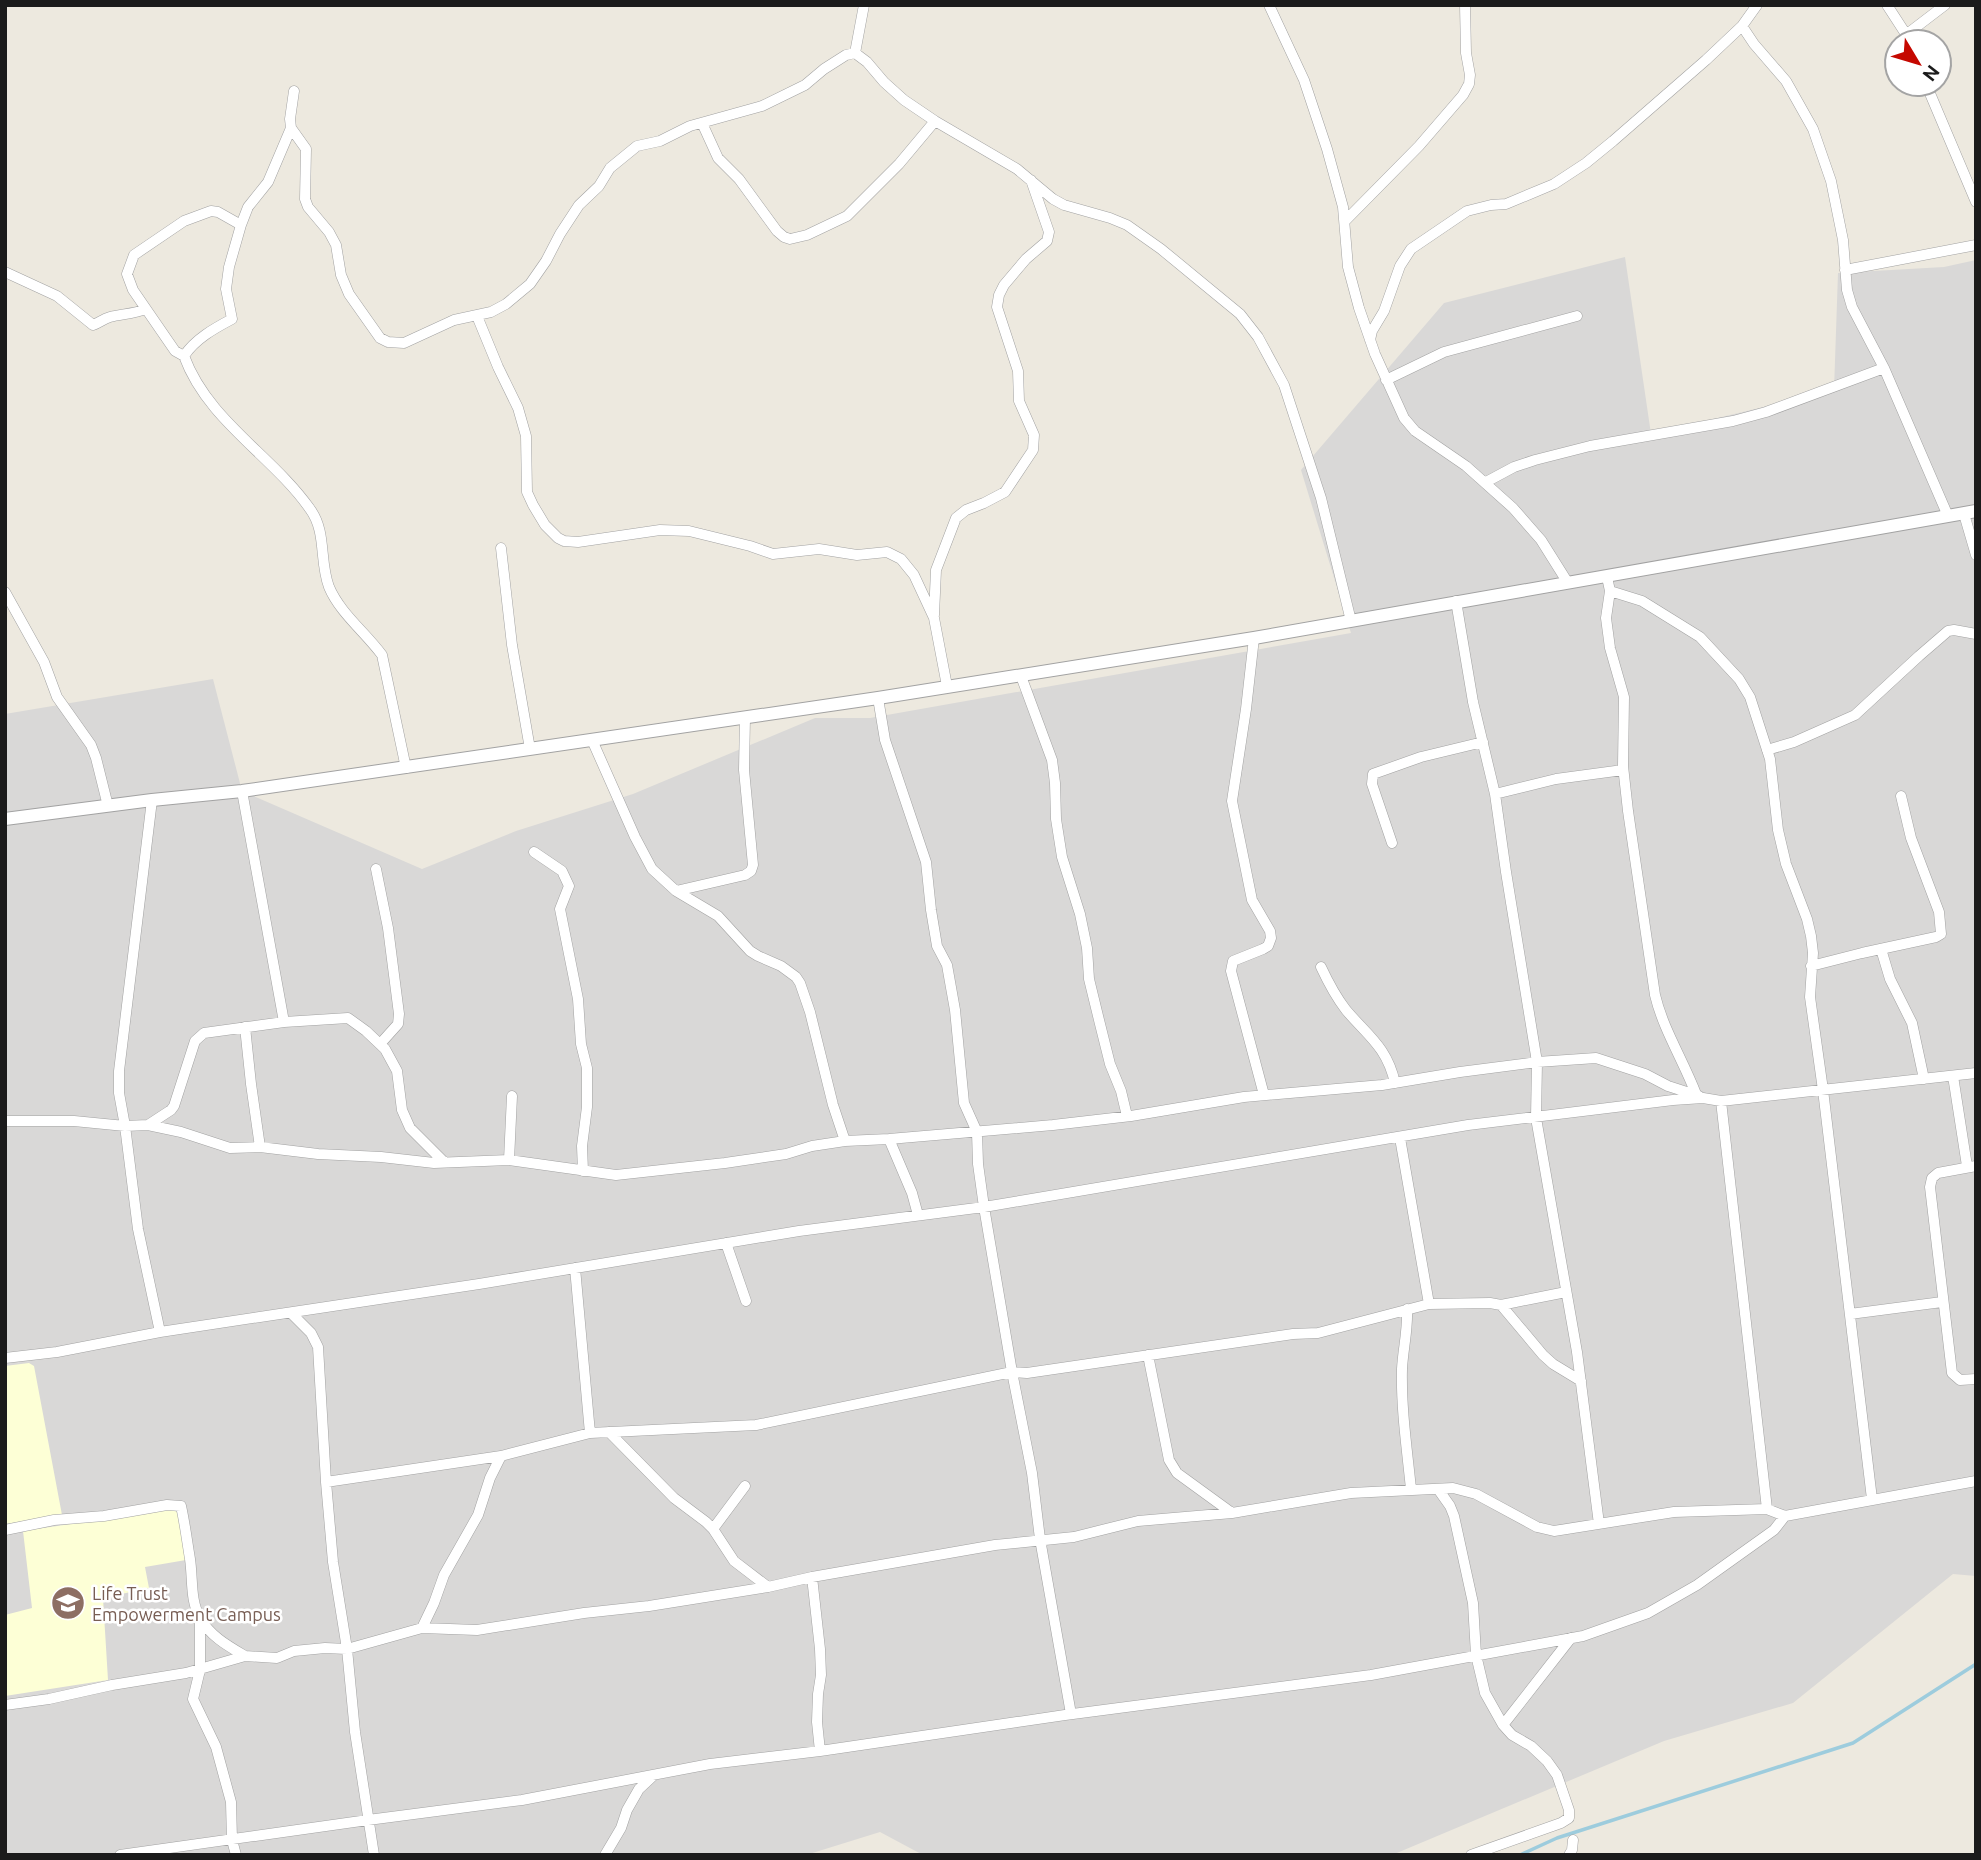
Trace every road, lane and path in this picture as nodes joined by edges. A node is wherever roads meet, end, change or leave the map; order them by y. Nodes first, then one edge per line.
1 (864, 5) edge
2 (1269, 5) edge
3 (1465, 5) edge
4 (1757, 5) edge
5 (1887, 5) edge
6 (1945, 5) edge
7 (1742, 26) junction
8 (1902, 28) edge
9 (1920, 28) edge
10 (855, 53) junction
11 (294, 92) dead end
12 (1932, 98) edge
13 (935, 121) junction
14 (702, 122) junction
15 (291, 128) junction
16 (1031, 180) junction
17 (1976, 202) edge
18 (1345, 221) junction
19 (241, 225) junction
20 (1976, 244) edge
21 (1845, 270) junction
22 (5, 272) edge
23 (146, 309) junction
24 (477, 316) junction
25 (1577, 316) dead end
26 (1370, 341) junction
27 (184, 356) junction
28 (1884, 368) junction
29 (1386, 380) junction
30 (1486, 482) junction
31 (1970, 512) edge
32 (1948, 516) junction
33 (501, 548) dead end
34 (1976, 555) edge
35 (1608, 577) junction
36 (1569, 583) junction
37 (1610, 591) junction
38 (5, 592) edge
39 (1456, 601) junction
40 (933, 618) junction
41 (1351, 621) junction
42 (1976, 634) edge
43 (1254, 638) junction
44 (1021, 676) junction
45 (947, 686) junction
46 (877, 698) junction
47 (745, 718) junction
48 (592, 740) junction
49 (1482, 742) junction
50 (530, 749) junction
51 (1768, 750) junction
52 (406, 768) junction
53 (1623, 770) junction
54 (242, 791) junction
55 (1495, 794) junction
56 (1901, 796) dead end
57 (152, 800) junction
58 (108, 806) junction
59 (5, 819) edge
60 (1392, 843) dead end
61 (534, 852) dead end
62 (376, 869) dead end
63 (677, 891) junction
64 (1881, 949) junction
65 (1811, 966) junction
66 (1321, 967) dead end
67 (284, 1022) junction
68 (246, 1027) junction
69 (380, 1044) junction
70 (1537, 1062) junction
71 (1976, 1073) edge
72 (1953, 1076) junction
73 (1924, 1079) junction
74 (1395, 1083) junction
75 (1823, 1090) junction
76 (1264, 1095) junction
77 (512, 1096) dead end
78 (1699, 1096) junction
79 (1721, 1101) junction
80 (1127, 1116) junction
81 (1536, 1118) junction
82 (5, 1121) edge
83 (148, 1125) junction
84 (125, 1126) junction
85 (977, 1132) junction
86 (1400, 1138) junction
87 (889, 1139) junction
88 (845, 1141) junction
89 (260, 1147) junction
90 (509, 1160) junction
91 (444, 1162) junction
92 (1971, 1166) edge
93 (583, 1171) junction
94 (984, 1207) junction
95 (918, 1215) junction
96 (726, 1243) junction
97 (575, 1268) junction
98 (1566, 1292) junction
99 (746, 1301) dead end
100 (1942, 1302) junction
101 (1429, 1304) junction
102 (1501, 1305) junction
103 (1407, 1310) junction
104 (291, 1312) junction
105 (1850, 1314) junction
106 (160, 1332) junction
107 (1148, 1355) junction
108 (5, 1358) edge
109 (1012, 1372) junction
110 (1976, 1379) edge
111 (1581, 1381) junction
112 (609, 1432) junction
113 (590, 1433) junction
114 (500, 1456) junction
115 (1976, 1481) edge
116 (326, 1482) junction
117 (745, 1486) dead end
118 (1411, 1489) junction
119 (1438, 1489) junction
120 (1872, 1499) junction
121 (1767, 1509) junction
122 (1232, 1513) junction
123 (1785, 1516) junction
124 (1599, 1524) junction
125 (713, 1529) junction
126 (5, 1531) edge
127 (1040, 1539) junction
128 (812, 1577) junction
129 (768, 1587) junction
130 (200, 1617) junction
131 (422, 1628) junction
132 (1571, 1639) junction
133 (347, 1649) junction
134 (1476, 1655) junction
135 (245, 1656) junction
136 (200, 1670) junction
137 (5, 1705) edge
138 (1071, 1714) junction
139 (1503, 1725) junction
140 (820, 1751) junction
141 (655, 1774) junction
142 (368, 1820) junction
143 (232, 1840) junction
144 (1573, 1840) dead end
145 (120, 1855) edge
146 (236, 1855) edge
147 (374, 1855) edge
148 (605, 1855) edge
149 (1471, 1855) edge
150 (1569, 1855) edge

1 - 10 street
2 - 18 street
3 - 18 street
4 - 7 street
5 - 8 street
6 - 9 street
7 - 21 street
7 - 26 street
10 - 13 street
10 - 14 street
11 - 15 street
12 - 17 street
13 - 14 street
13 - 16 street
14 - 24 street
15 - 19 street
15 - 24 street
16 - 40 street
16 - 41 street
18 - 26 street
19 - 23 street
19 - 27 street
20 - 21 street
21 - 28 street
22 - 23 street
23 - 27 street
24 - 40 street
25 - 29 street
26 - 29 street
27 - 52 street
28 - 30 street
28 - 32 street
29 - 30 street
30 - 36 street
31 - 32 street
31 - 34 street
32 - 35 street
33 - 50 street
35 - 36 street
35 - 37 street
36 - 39 street
37 - 51 street
37 - 53 street
38 - 58 street
39 - 41 street
39 - 49 street
40 - 45 street
41 - 43 street
42 - 51 street
43 - 44 street
43 - 76 street
44 - 45 street
44 - 80 street
45 - 46 street
46 - 47 street
46 - 85 street
47 - 48 street
47 - 63 street
48 - 50 street
48 - 63 street
49 - 55 street
49 - 60 street
50 - 52 street
51 - 65 street
52 - 54 street
53 - 55 street
53 - 78 street
54 - 57 street
54 - 67 street
55 - 70 street
56 - 64 street
57 - 58 street
57 - 84 street
58 - 59 street
61 - 93 street
62 - 69 street
63 - 88 street
64 - 65 street
64 - 73 street
65 - 75 street
66 - 74 street
67 - 68 street
67 - 69 street
68 - 83 street
68 - 89 street
69 - 91 street
70 - 74 street
70 - 78 street
70 - 81 street
71 - 72 street
72 - 73 street
72 - 92 street
73 - 75 street
74 - 76 street
75 - 79 street
75 - 105 street
76 - 80 street
77 - 90 street
78 - 79 street
78 - 81 street
79 - 121 street
80 - 85 street
81 - 86 street
81 - 98 street
82 - 84 street
83 - 84 street
83 - 89 street
84 - 106 street
85 - 87 street
85 - 94 street
86 - 94 street
86 - 101 street
87 - 88 street
87 - 95 street
88 - 93 street
89 - 91 street
90 - 91 street
90 - 93 street
92 - 100 street
94 - 95 street
94 - 109 street
95 - 96 street
96 - 97 street
96 - 99 street
97 - 104 street
97 - 113 street
98 - 102 street
98 - 111 street
100 - 105 street
100 - 110 street
101 - 102 street
101 - 103 street
102 - 111 street
103 - 107 street
103 - 118 street
104 - 106 street
104 - 116 street
105 - 120 street
106 - 108 street
107 - 109 street
107 - 122 street
109 - 112 street
109 - 127 street
111 - 124 street
112 - 113 street
112 - 125 street
113 - 114 street
114 - 116 street
114 - 131 street
115 - 120 street
116 - 133 street
117 - 125 street
118 - 119 street
118 - 122 street
119 - 124 street
119 - 134 street
120 - 123 street
121 - 123 street
121 - 124 street
122 - 127 street
123 - 132 street
125 - 129 street
126 - 130 street
127 - 128 street
127 - 138 street
128 - 129 street
128 - 140 street
129 - 131 street
130 - 135 street
130 - 136 street
131 - 133 street
132 - 134 street
132 - 139 street
133 - 135 street
133 - 142 street
134 - 138 street
134 - 139 street
135 - 136 street
136 - 137 street
136 - 143 street
138 - 140 street
139 - 149 street
140 - 141 street
141 - 142 street
141 - 148 street
142 - 143 street
142 - 147 street
143 - 145 street
143 - 146 street
144 - 150 street

